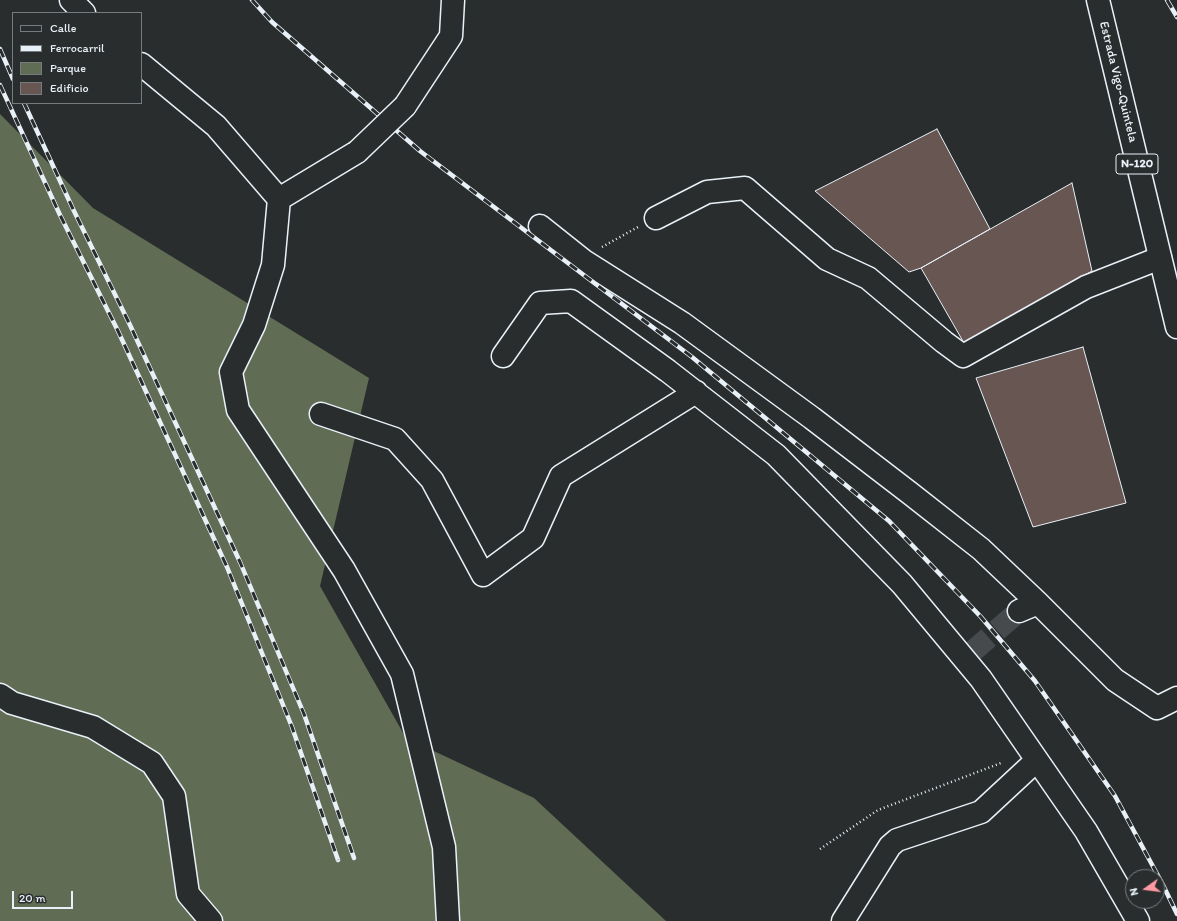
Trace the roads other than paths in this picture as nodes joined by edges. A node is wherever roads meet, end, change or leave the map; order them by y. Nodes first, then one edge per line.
1 (71, 0) edge
2 (453, 0) edge
3 (1098, 0) edge
4 (83, 12) edge
5 (142, 65) edge
6 (1140, 173) junction
7 (279, 199) junction
8 (656, 218) road end
9 (540, 226) dead end
10 (1160, 258) junction
11 (1177, 309) edge
12 (1177, 327) edge
13 (503, 356) dead end
14 (696, 392) junction
15 (321, 414) dead end
16 (0, 696) edge
17 (1177, 698) edge
18 (1032, 753) junction
19 (210, 921) edge
20 (448, 921) edge
21 (843, 921) edge
22 (1138, 921) edge

1 - 4 main road
2 - 7 main road, bridge
3 - 6 main road, Estrada Vigo-Quintela / N-120
5 - 7 main road
6 - 10 main road, Estrada Vigo-Quintela / N-120
6 - 11 main road
7 - 20 main road
8 - 10 main road
9 - 17 main road
10 - 12 main road, Estrada Vigo-Quintela / N-120
13 - 14 main road
14 - 15 main road
14 - 18 main road
16 - 19 main road
18 - 21 main road
18 - 22 main road

